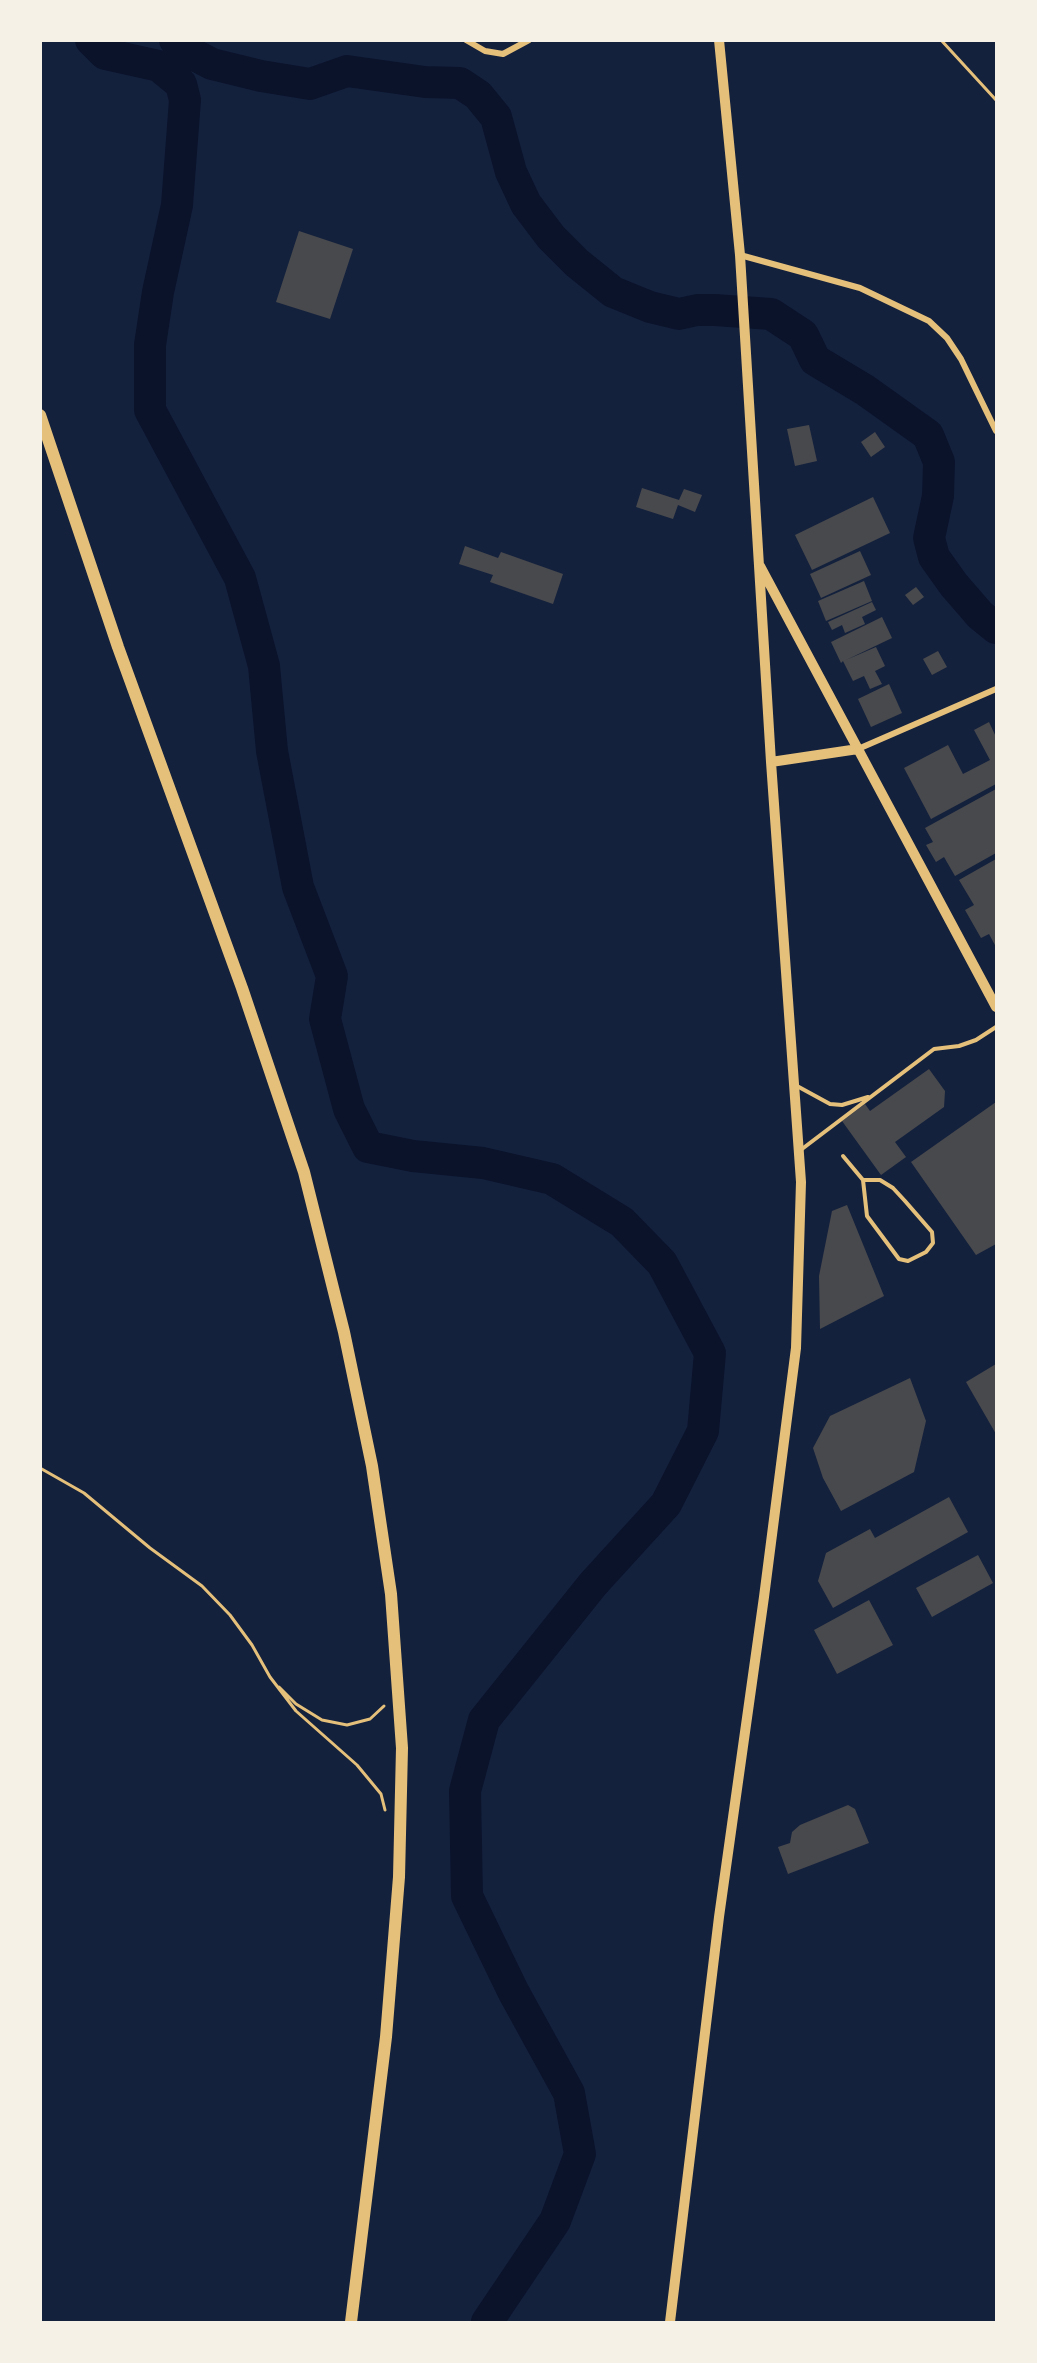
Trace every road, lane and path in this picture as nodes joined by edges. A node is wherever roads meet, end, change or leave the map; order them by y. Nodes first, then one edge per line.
1 (466, 40) edge
2 (529, 40) edge
3 (719, 40) edge
4 (941, 40) edge
5 (996, 100) edge
6 (740, 255) junction
7 (996, 412) edge
8 (989, 414) junction
9 (40, 415) edge
10 (996, 431) edge
11 (758, 560) junction
12 (996, 689) edge
13 (858, 750) junction
14 (771, 762) junction
15 (996, 1007) edge
16 (996, 1026) edge
17 (793, 1084) junction
18 (872, 1096) junction
19 (799, 1151) junction
20 (843, 1156) dead end
21 (863, 1180) junction
22 (40, 1468) edge
23 (270, 1677) junction
24 (385, 1704) dead end
25 (386, 1814) dead end
26 (351, 2322) edge
27 (670, 2322) edge

1 - 2 street
3 - 6 main road
4 - 5 path
6 - 8 street
6 - 11 main road
7 - 8 street
8 - 10 street
9 - 26 main road
11 - 13 main road
11 - 14 main road
12 - 13 street
13 - 14 main road
13 - 15 main road
14 - 17 main road
16 - 18 lane
17 - 18 lane
17 - 19 main road
18 - 19 lane
19 - 27 main road
20 - 21 lane
21 - 21 lane
22 - 23 path
23 - 24 path
23 - 25 path

